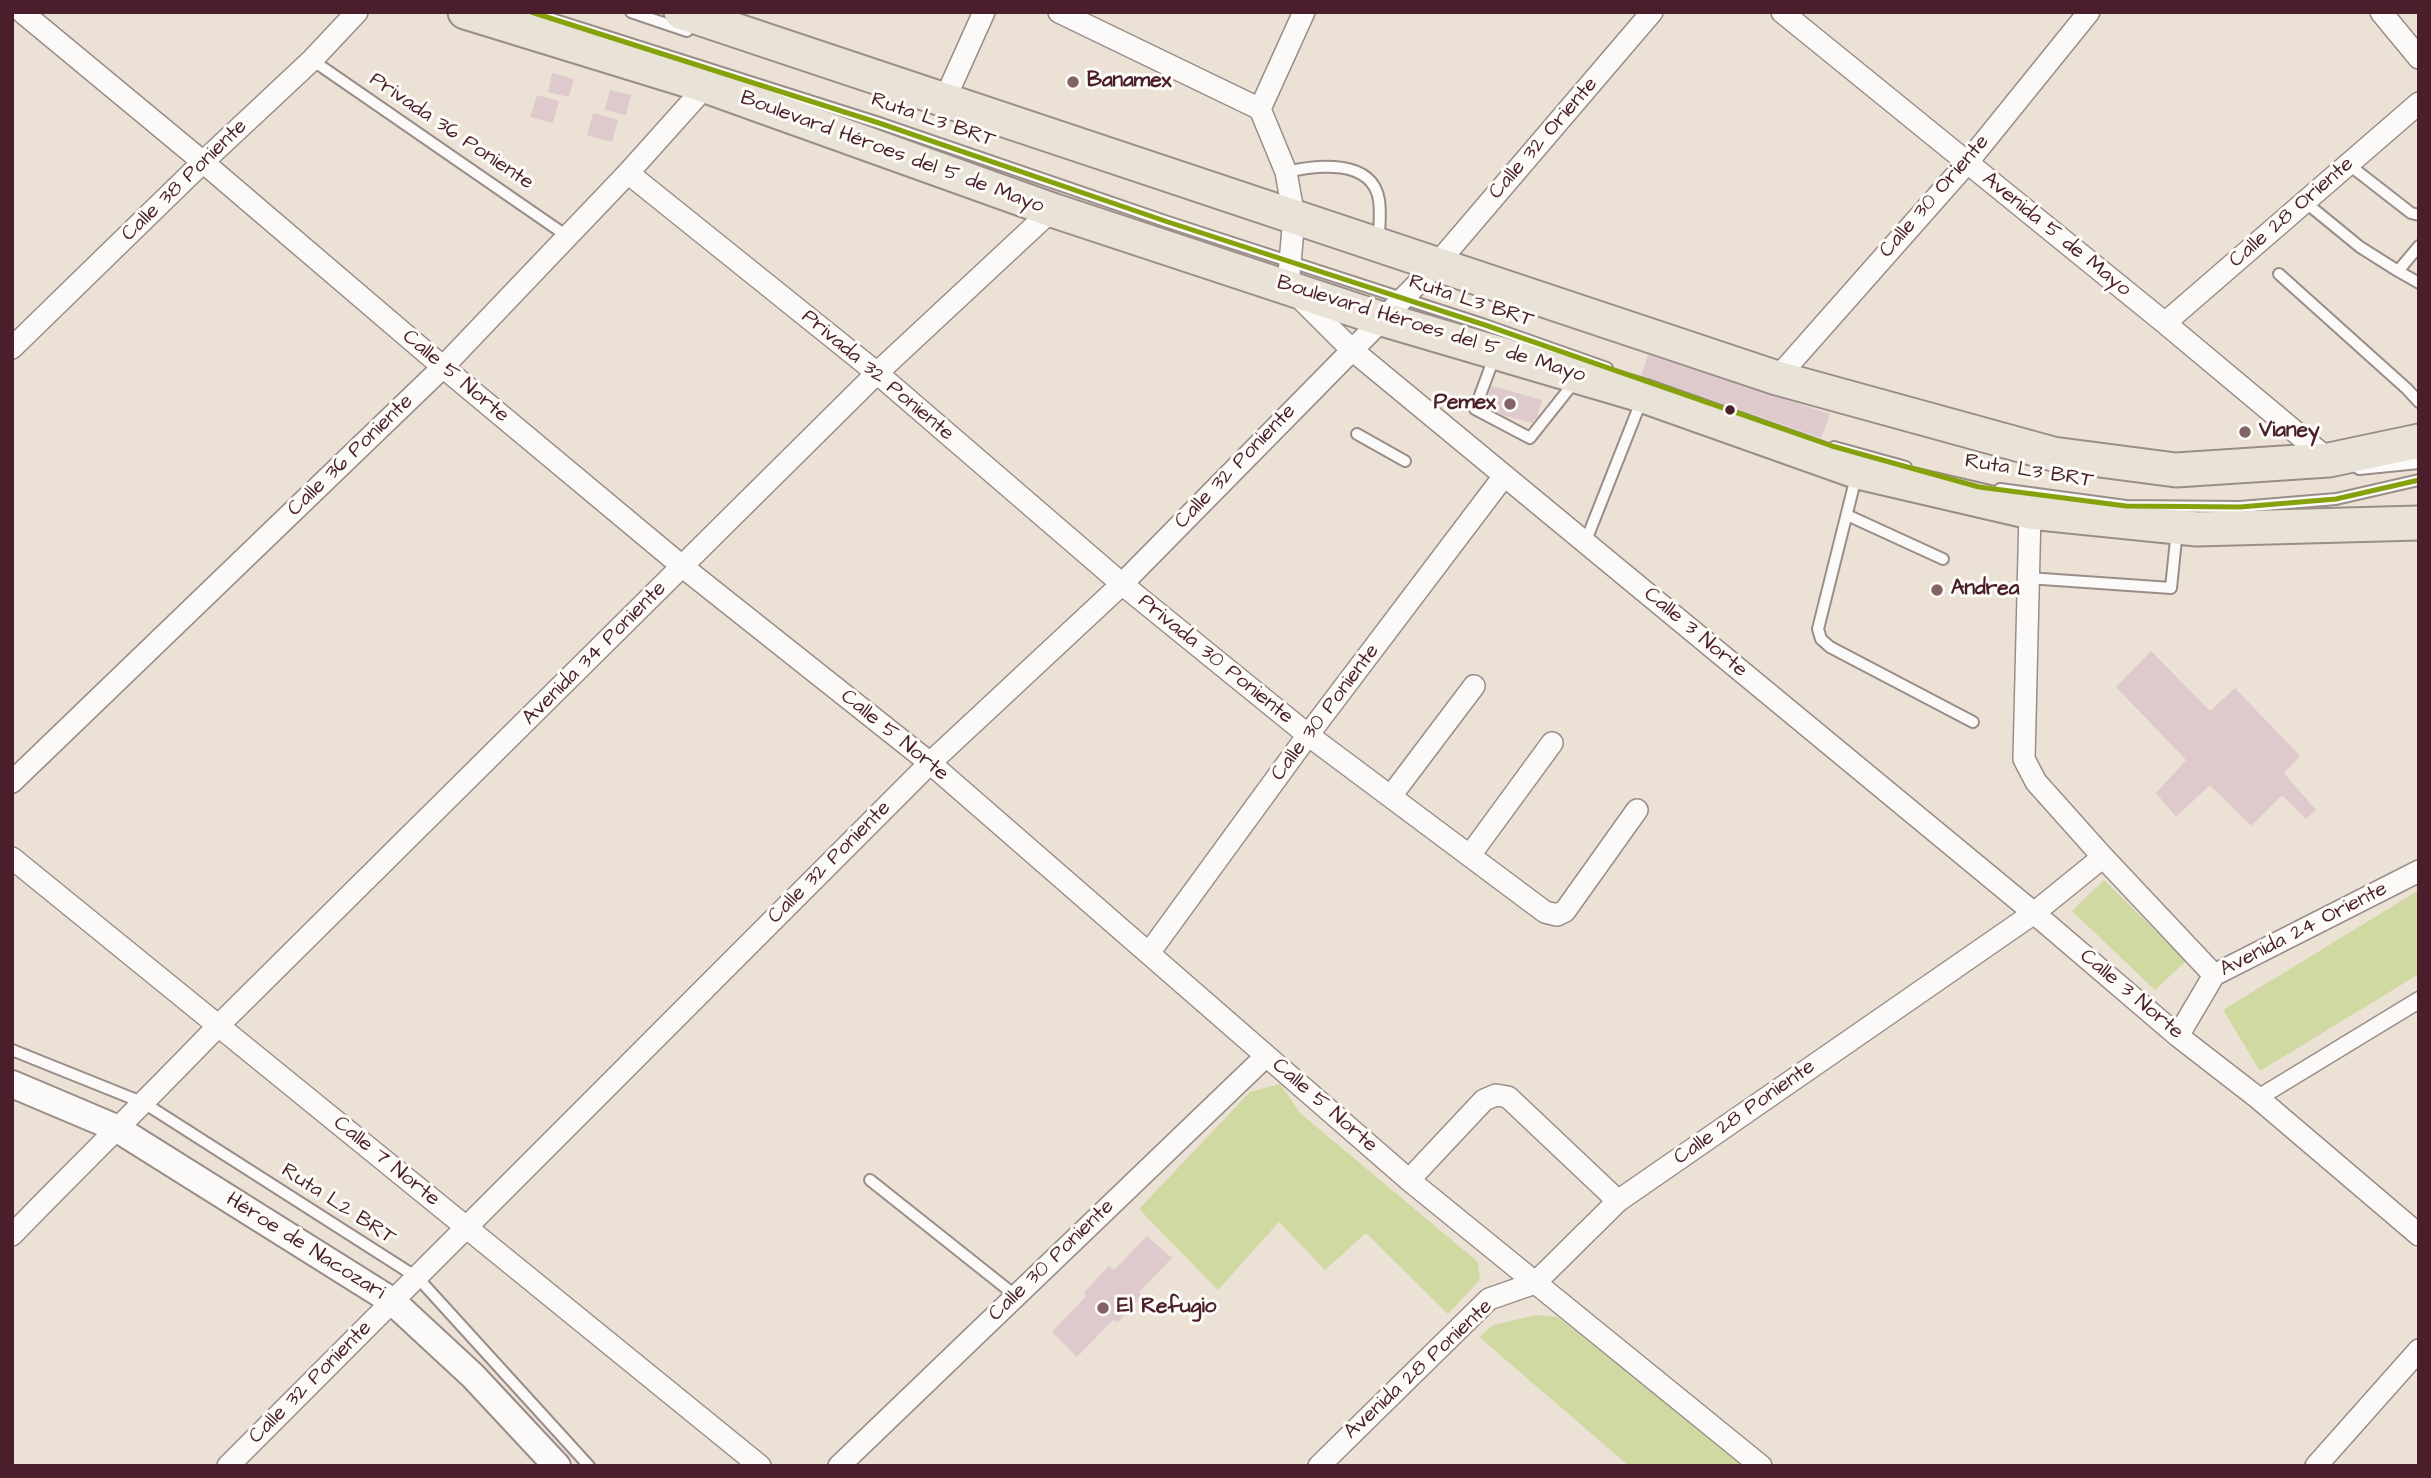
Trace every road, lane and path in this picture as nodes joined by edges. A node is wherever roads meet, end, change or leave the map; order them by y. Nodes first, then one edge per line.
1 (22, 12) edge
2 (357, 12) edge
3 (465, 12) edge
4 (530, 12) edge
5 (631, 12) edge
6 (984, 12) edge
7 (1059, 12) edge
8 (1304, 12) edge
9 (1652, 12) edge
10 (1782, 12) edge
11 (2089, 12) edge
12 (2381, 12) edge
13 (687, 23) edge
14 (2419, 58) edge
15 (312, 60) junction
16 (706, 86) junction
17 (2419, 103) edge
18 (1260, 108) junction
19 (944, 109) junction
20 (976, 123) dead end
21 (203, 162) junction
22 (1966, 163) junction
23 (2348, 164) junction
24 (1286, 172) junction
25 (628, 173) junction
26 (2305, 202) junction
27 (1052, 210) junction
28 (2419, 215) edge
29 (1294, 220) junction
30 (567, 236) junction
31 (1378, 246) junction
32 (2419, 246) edge
33 (1433, 268) junction
34 (2398, 271) junction
35 (1288, 273) junction
36 (2279, 274) dead end
37 (2419, 283) edge
38 (1391, 309) junction
39 (2165, 323) junction
40 (12, 348) edge
41 (1351, 349) junction
42 (1496, 353) junction
43 (443, 367) junction
44 (877, 373) junction
45 (1579, 377) junction
46 (1782, 386) junction
47 (1644, 396) junction
48 (2419, 402) edge
49 (2419, 427) edge
50 (1357, 434) dead end
51 (2419, 440) edge
52 (1405, 461) dead end
53 (2419, 463) edge
54 (2341, 465) junction
55 (1858, 472) junction
56 (1504, 476) junction
57 (2223, 479) dead end
58 (2159, 480) dead end
59 (2419, 480) edge
60 (2030, 512) junction
61 (1847, 515) junction
62 (2418, 524) edge
63 (2178, 527) junction
64 (1585, 543) junction
65 (1943, 559) dead end
66 (683, 567) junction
67 (2028, 578) junction
68 (1122, 584) junction
69 (1474, 685) dead end
70 (1973, 722) dead end
71 (1308, 735) junction
72 (1552, 743) dead end
73 (930, 763) junction
74 (12, 782) edge
75 (1391, 796) junction
76 (1637, 810) dead end
77 (1470, 855) junction
78 (2102, 857) junction
79 (12, 858) edge
80 (2419, 871) edge
81 (2034, 913) junction
82 (1149, 953) junction
83 (2214, 975) junction
84 (2419, 1000) edge
85 (218, 1026) junction
86 (2178, 1036) junction
87 (12, 1050) edge
88 (1266, 1056) junction
89 (12, 1084) edge
90 (2258, 1098) junction
91 (144, 1103) junction
92 (116, 1128) junction
93 (870, 1180) dead end
94 (1409, 1180) junction
95 (1618, 1201) junction
96 (466, 1227) junction
97 (12, 1235) edge
98 (2419, 1235) edge
99 (418, 1278) junction
100 (1535, 1283) junction
101 (1016, 1296) junction
102 (392, 1301) junction
103 (2419, 1350) edge
104 (228, 1466) edge
105 (557, 1466) edge
106 (589, 1466) edge
107 (760, 1466) edge
108 (839, 1466) edge
109 (1319, 1466) edge
110 (1761, 1466) edge
111 (2316, 1466) edge

1 - 21 street, Calle 5 Norte
2 - 15 street, Calle 38 Poniente
3 - 16 main road, Boulevard Héroes del 5 de Mayo
4 - 35 lane, Ruta L3 BRT
5 - 13 lane
6 - 19 street
7 - 18 street
8 - 18 street
9 - 33 street, Calle 32 Oriente
10 - 22 street, Avenida 5 de Mayo
11 - 22 street, Calle 30 Oriente
12 - 14 street
13 - 19 main road
15 - 21 street, Calle 38 Poniente
15 - 30 lane, Privada 36 Poniente
16 - 25 street, Calle 36 Poniente
16 - 27 main road, Boulevard Héroes del 5 de Mayo
17 - 23 street, Calle 28 Oriente
18 - 24 street
19 - 29 main road
20 - 29 lane, Ruta L3 BRT
21 - 40 street, Calle 38 Poniente
21 - 43 street, Calle 5 Norte
22 - 39 street, Avenida 5 de Mayo
22 - 46 street, Calle 30 Oriente
23 - 26 street, Calle 28 Oriente
23 - 28 lane
24 - 29 street
24 - 31 lane
25 - 30 street, Calle 36 Poniente
25 - 44 street, Privada 32 Poniente
26 - 34 lane
26 - 39 street, Calle 28 Oriente
27 - 35 main road, Boulevard Héroes del 5 de Mayo
27 - 44 street, Avenida 34 Poniente
29 - 31 main road
29 - 33 lane, Ruta L3 BRT
29 - 35 street
30 - 43 street, Calle 36 Poniente
31 - 33 main road
32 - 34 lane
33 - 38 street, Calle 32 Poniente
33 - 46 main road
34 - 37 lane
35 - 38 main road, Boulevard Héroes del 5 de Mayo
35 - 41 street, Calle 3 Norte
36 - 48 lane
38 - 41 street, Calle 32 Poniente
38 - 42 main road, Boulevard Héroes del 5 de Mayo
38 - 59 lane, Ruta L3 BRT
39 - 54 street, Avenida 5 de Mayo
41 - 56 street, Calle 3 Norte
41 - 68 street, Calle 32 Poniente
42 - 45 main road, Boulevard Héroes del 5 de Mayo
42 - 45 lane
43 - 66 street, Calle 5 Norte
43 - 74 street, Calle 36 Poniente
44 - 66 street, Avenida 34 Poniente
44 - 68 street, Privada 32 Poniente
45 - 47 main road, Boulevard Héroes del 5 de Mayo
46 - 54 main road
47 - 55 main road, Boulevard Héroes del 5 de Mayo
47 - 64 lane
49 - 54 main road
50 - 52 lane
51 - 54 main road
53 - 54 lane
55 - 60 main road, Boulevard Héroes del 5 de Mayo
55 - 61 lane
56 - 64 street, Calle 3 Norte
56 - 71 street, Calle 30 Poniente
57 - 58 lane
60 - 63 main road, Boulevard Héroes del 5 de Mayo
60 - 67 street
61 - 65 lane
61 - 70 lane
62 - 63 main road, Boulevard Héroes del 5 de Mayo
63 - 67 lane
64 - 81 street, Calle 3 Norte
66 - 73 street, Calle 5 Norte
66 - 85 street, Avenida 34 Poniente
67 - 78 street
68 - 71 street, Privada 30 Poniente
68 - 73 street, Calle 32 Poniente
69 - 75 street
71 - 75 street, Privada 30 Poniente
71 - 82 street, Calle 30 Poniente
72 - 77 street
73 - 82 street, Calle 5 Norte
73 - 96 street, Calle 32 Poniente
75 - 77 street, Privada 30 Poniente
76 - 77 street, Privada 30 Poniente
78 - 81 street, Calle 28 Poniente
78 - 83 street
79 - 85 street, Calle 7 Norte
80 - 83 street, Avenida 24 Oriente
81 - 86 street, Calle 3 Norte
81 - 95 street, Calle 28 Poniente
82 - 88 street, Calle 5 Norte
83 - 86 street, Avenida 24 Oriente
84 - 90 street
85 - 91 street, Avenida 34 Poniente
85 - 96 street, Calle 7 Norte
86 - 90 street, Calle 3 Norte
87 - 91 lane, Ruta L2 BRT
88 - 94 street, Calle 5 Norte
88 - 101 street, Calle 30 Poniente
89 - 92 street, Héroe de Nacozari
90 - 98 street, Calle 3 Norte
91 - 92 street, Avenida 34 Poniente
91 - 99 lane, Ruta L2 BRT
92 - 97 street, Avenida 34 Poniente
92 - 102 street, Héroe de Nacozari
93 - 101 lane
94 - 95 street
94 - 100 street, Calle 5 Norte
95 - 100 street, Avenida 28 Poniente
96 - 99 street, Calle 32 Poniente
96 - 107 street, Calle 7 Norte
99 - 102 street, Calle 32 Poniente
99 - 106 lane, Ruta L2 BRT
100 - 109 street, Avenida 28 Poniente
100 - 110 street, Calle 5 Norte
101 - 108 street, Calle 30 Poniente
102 - 104 street, Calle 32 Poniente
102 - 105 street, Héroe de Nacozari
103 - 111 street

